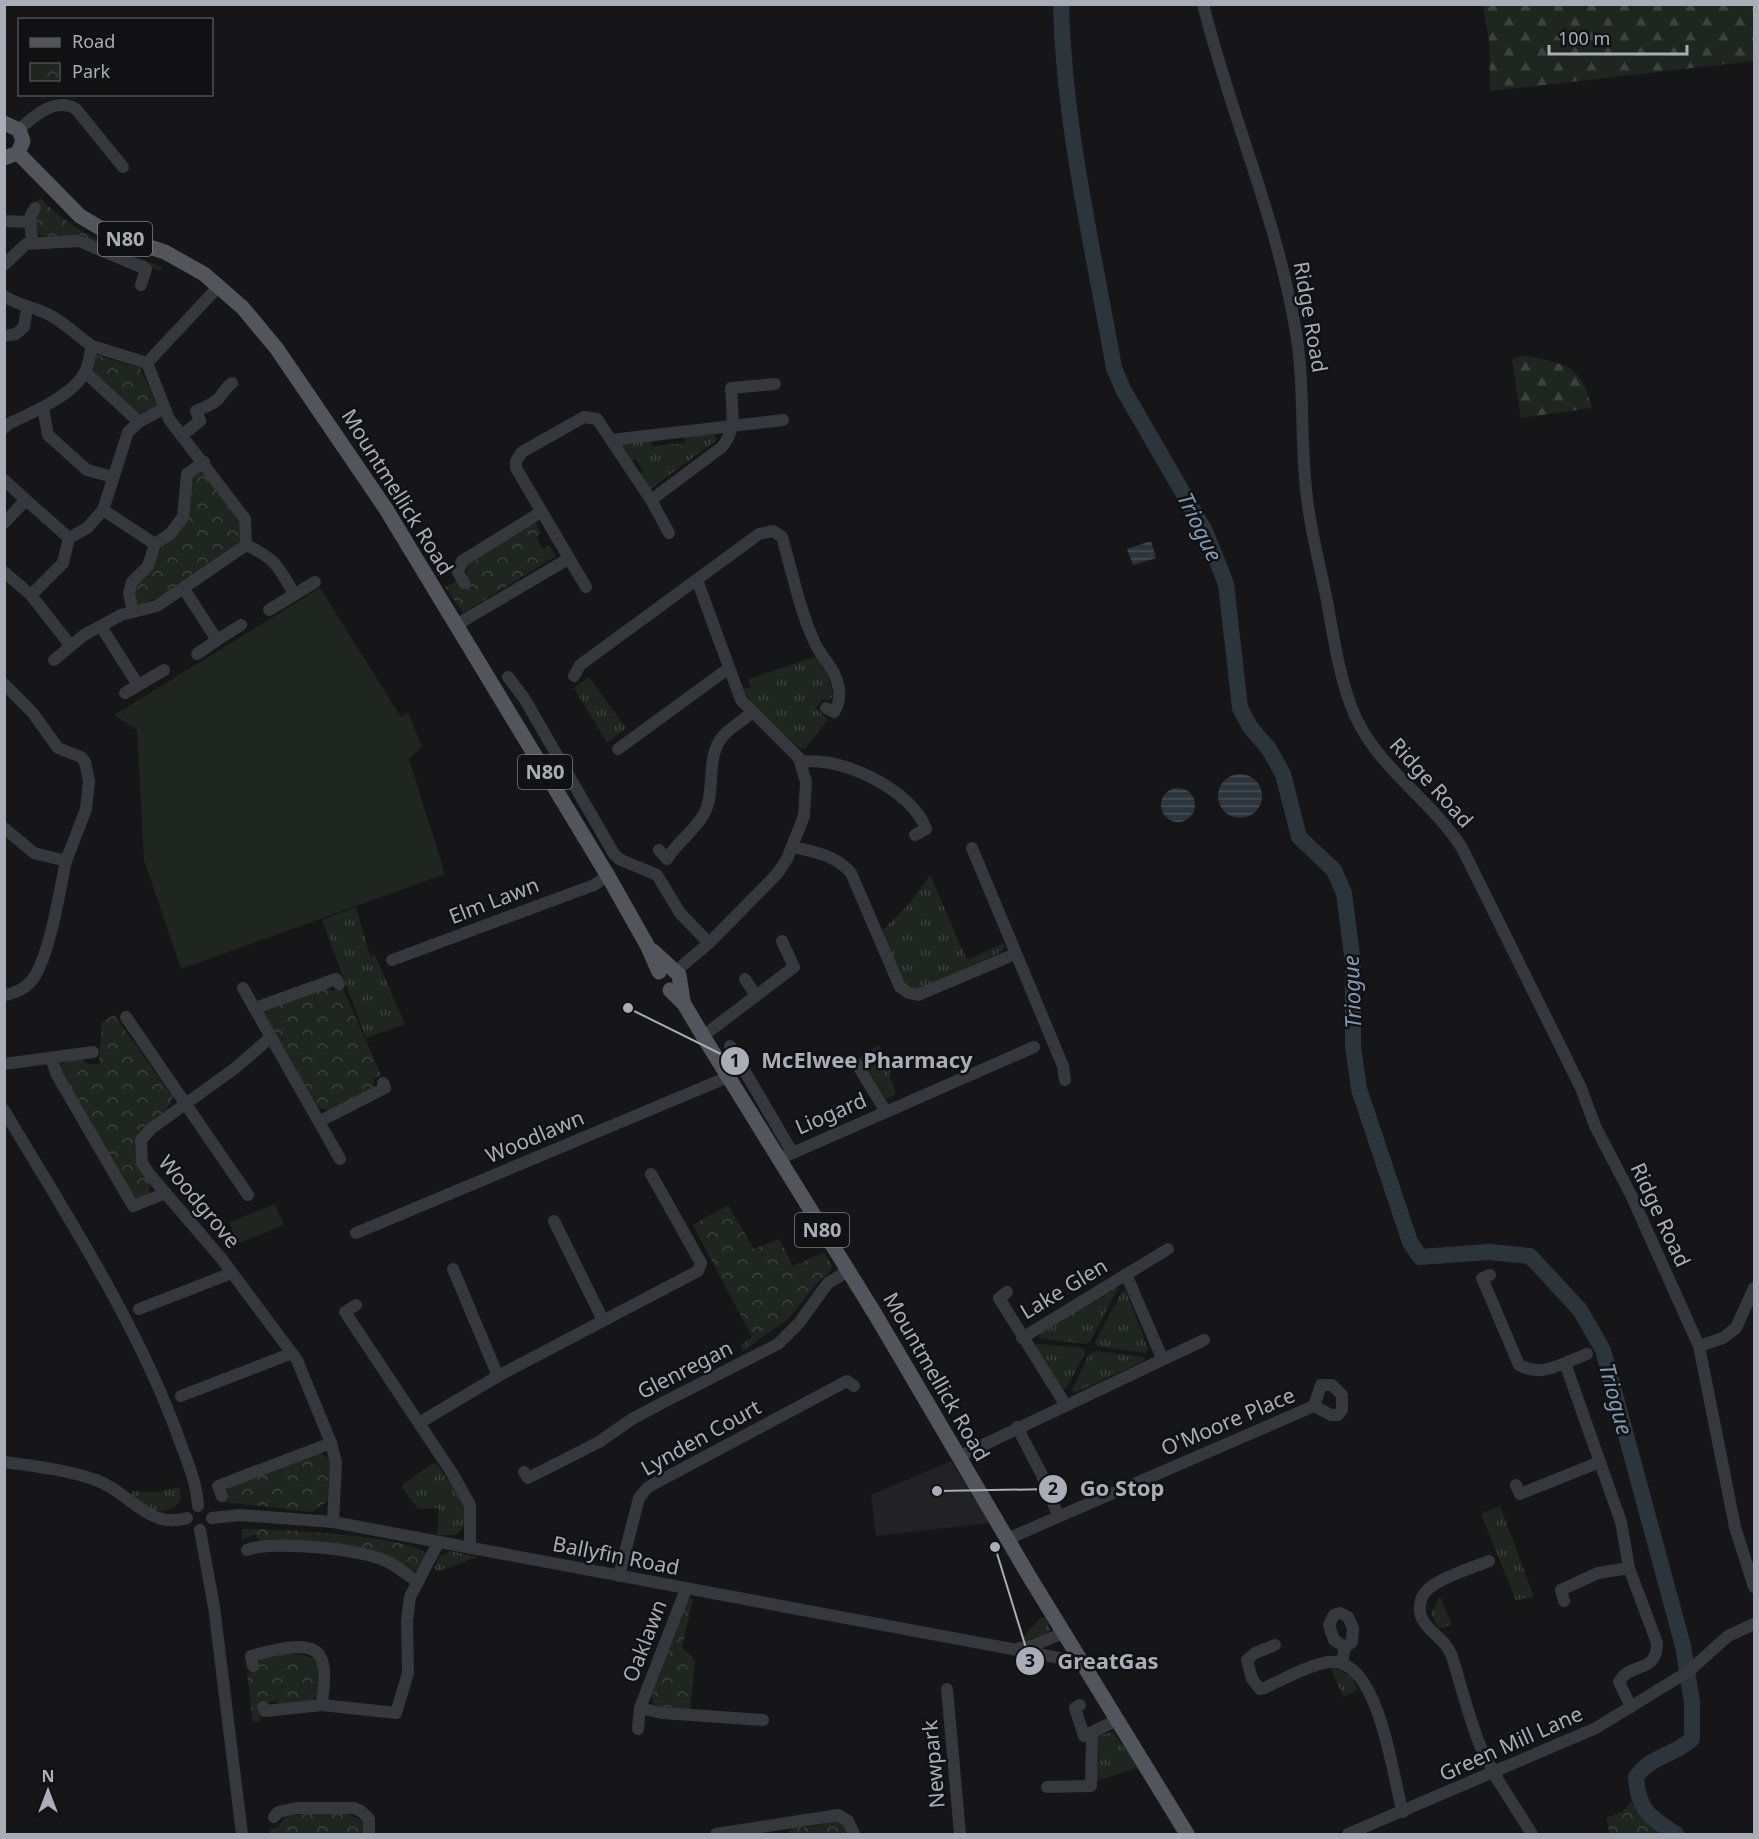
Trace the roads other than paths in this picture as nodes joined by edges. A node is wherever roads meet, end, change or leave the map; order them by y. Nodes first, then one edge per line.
1 (1203, 4) edge
2 (4, 123) edge
3 (19, 130) junction
4 (11, 155) edge
5 (123, 167) dead end
6 (35, 208) dead end
7 (4, 221) edge
8 (30, 222) junction
9 (32, 243) junction
10 (4, 265) edge
11 (141, 285) dead end
12 (219, 286) junction
13 (4, 297) edge
14 (27, 308) junction
15 (4, 336) edge
16 (92, 346) junction
17 (147, 363) junction
18 (85, 372) junction
19 (232, 383) dead end
20 (775, 384) dead end
21 (43, 408) junction
22 (163, 409) junction
23 (783, 420) dead end
24 (139, 422) junction
25 (6, 424) edge
26 (733, 425) junction
27 (182, 435) junction
28 (611, 440) junction
29 (204, 462) junction
30 (113, 477) junction
31 (4, 480) edge
32 (26, 500) junction
33 (651, 500) junction
34 (103, 510) junction
35 (541, 512) junction
36 (4, 523) edge
37 (669, 533) dead end
38 (69, 538) junction
39 (155, 544) junction
40 (246, 545) junction
41 (568, 558) junction
42 (4, 572) edge
43 (697, 580) junction
44 (315, 582) dead end
45 (464, 583) dead end
46 (586, 587) dead end
47 (184, 589) junction
48 (294, 594) junction
49 (31, 595) junction
50 (269, 610) dead end
51 (133, 612) junction
52 (241, 625) dead end
53 (456, 625) junction
54 (102, 628) junction
55 (217, 640) junction
56 (70, 645) junction
57 (197, 654) dead end
58 (54, 660) dead end
59 (729, 668) junction
60 (164, 670) dead end
61 (573, 676) dead end
62 (508, 677) dead end
63 (4, 684) edge
64 (138, 685) junction
65 (125, 693) dead end
66 (826, 708) dead end
67 (752, 712) junction
68 (618, 749) dead end
69 (802, 762) junction
70 (4, 828) edge
71 (915, 835) dead end
72 (794, 847) junction
73 (972, 848) dead end
74 (659, 850) dead end
75 (66, 861) junction
76 (608, 876) junction
77 (782, 941) dead end
78 (709, 943) junction
79 (1015, 954) junction
80 (392, 960) dead end
81 (671, 977) junction
82 (745, 979) dead end
83 (339, 984) dead end
84 (243, 988) dead end
85 (4, 995) edge
86 (756, 996) junction
87 (255, 1008) junction
88 (126, 1017) dead end
89 (703, 1036) junction
90 (270, 1038) junction
91 (730, 1046) dead end
92 (1035, 1047) dead end
93 (93, 1052) dead end
94 (51, 1058) junction
95 (4, 1064) edge
96 (856, 1064) dead end
97 (728, 1077) junction
98 (1065, 1080) dead end
99 (383, 1083) dead end
100 (185, 1103) junction
101 (4, 1110) edge
102 (886, 1112) junction
103 (320, 1121) junction
104 (785, 1156) junction
105 (340, 1159) dead end
106 (650, 1174) dead end
107 (166, 1192) junction
108 (248, 1195) dead end
109 (555, 1221) dead end
110 (356, 1233) dead end
111 (1168, 1249) dead end
112 (453, 1269) dead end
113 (848, 1270) junction
114 (232, 1273) junction
115 (1126, 1274) junction
116 (1490, 1275) dead end
117 (1755, 1288) edge
118 (1007, 1292) dead end
119 (356, 1305) dead end
120 (139, 1309) dead end
121 (603, 1320) junction
122 (1022, 1338) junction
123 (1204, 1340) dead end
124 (1699, 1346) junction
125 (290, 1354) junction
126 (1587, 1354) dead end
127 (1162, 1358) junction
128 (1565, 1362) junction
129 (498, 1376) junction
130 (854, 1386) dead end
131 (181, 1396) dead end
132 (1065, 1404) junction
133 (1314, 1406) dead end
134 (419, 1423) junction
135 (1017, 1427) junction
136 (331, 1443) junction
137 (958, 1457) junction
138 (4, 1462) edge
139 (1600, 1462) junction
140 (524, 1472) dead end
141 (1516, 1485) dead end
142 (222, 1496) dead end
143 (198, 1506) junction
144 (1058, 1515) junction
145 (187, 1518) junction
146 (212, 1518) junction
147 (333, 1522) junction
148 (200, 1530) junction
149 (1007, 1539) junction
150 (438, 1543) junction
151 (252, 1545) dead end
152 (470, 1548) junction
153 (1490, 1561) dead end
154 (1629, 1568) junction
155 (619, 1576) junction
156 (417, 1581) junction
157 (1755, 1587) edge
158 (686, 1589) junction
159 (1564, 1601) dead end
160 (1755, 1624) edge
161 (1063, 1633) junction
162 (1275, 1645) dead end
163 (1345, 1647) dead end
164 (1012, 1649) junction
165 (1081, 1662) junction
166 (1342, 1662) junction
167 (253, 1666) dead end
168 (947, 1689) dead end
169 (322, 1705) junction
170 (1080, 1706) dead end
171 (263, 1707) dead end
172 (1631, 1707) junction
173 (640, 1708) junction
174 (763, 1719) dead end
175 (1117, 1720) junction
176 (638, 1729) dead end
177 (1092, 1733) junction
178 (1495, 1773) junction
179 (1047, 1787) dead end
180 (1403, 1812) junction
181 (274, 1817) dead end
182 (783, 1829) edge
183 (242, 1834) edge
184 (369, 1834) edge
185 (716, 1834) edge
186 (854, 1834) edge
187 (960, 1834) edge
188 (1187, 1834) edge
189 (1348, 1834) edge
190 (1532, 1834) edge

1 - 124 street, Ridge Road
2 - 3 main road
3 - 4 main road, N80
3 - 5 street
4 - 12 main road, Mountmellick Road / N80
6 - 8 street
7 - 8 street
8 - 9 street
9 - 10 street
9 - 11 street
12 - 17 street
12 - 53 main road, Mountmellick Road / N80
13 - 14 street
14 - 15 street
14 - 16 street
16 - 17 street
16 - 18 street
17 - 22 street
18 - 21 street
18 - 24 street
19 - 27 street
20 - 26 street
21 - 25 street
21 - 30 street
22 - 24 street
22 - 27 street
23 - 26 street
24 - 30 street
26 - 28 street
26 - 33 street
27 - 29 street
28 - 33 street
28 - 35 street
29 - 39 street
29 - 40 street
30 - 34 street
31 - 32 street
32 - 36 street
32 - 38 street
33 - 37 street
34 - 38 street
34 - 39 street
35 - 41 street
35 - 45 street
38 - 49 street
39 - 51 street
40 - 47 street
40 - 48 street
41 - 46 street
41 - 53 street
42 - 49 street
43 - 59 street
43 - 61 street
43 - 66 street
44 - 48 street
47 - 51 street
47 - 55 street
48 - 50 street
49 - 56 street
51 - 54 street
52 - 55 street
53 - 76 main road, Mountmellick Road / N80
54 - 56 street
54 - 64 street
55 - 57 street
56 - 58 street
59 - 67 street
59 - 68 street
60 - 64 street
62 - 78 street
63 - 75 street
64 - 65 street
67 - 69 street
67 - 74 street
69 - 71 street
69 - 72 street
70 - 75 street
72 - 78 street
72 - 79 street
73 - 79 street
75 - 85 street
76 - 80 street, Elm Lawn
76 - 81 main road, Mountmellick Road / N80
77 - 86 street
78 - 81 street
79 - 98 street
81 - 89 main road, Mountmellick Road / N80
82 - 86 street
83 - 87 street
84 - 87 street
86 - 89 street
87 - 90 street
88 - 100 street, Woodgrove
89 - 97 main road, Mountmellick Road / N80
90 - 100 street, Woodgrove
90 - 103 street
91 - 104 street, Liogard
92 - 102 street, Liogard
93 - 94 street
94 - 95 street
94 - 107 street
96 - 102 street, Liogard
97 - 104 main road, Mountmellick Road / N80
97 - 110 street, Woodlawn
99 - 103 street
100 - 107 street, Woodgrove
100 - 108 street, Woodgrove
101 - 143 street
102 - 104 street, Liogard
103 - 105 street
104 - 113 main road, Mountmellick Road / N80
106 - 121 street
107 - 114 street, Woodgrove
109 - 121 street
111 - 115 street, Lake Glen
112 - 129 street
113 - 137 main road, Mountmellick Road / N80
113 - 140 street, Glenregan
114 - 120 street, Woodgrove
114 - 125 street, Woodgrove
115 - 122 street, Lake Glen
115 - 127 street, Lake Glen
116 - 128 street
117 - 124 street
118 - 122 street, Lake Glen
119 - 134 street
121 - 129 street
122 - 132 street, Lake Glen
123 - 127 street
124 - 157 street, Ridge Road
125 - 131 street
125 - 136 street, Woodgrove
126 - 128 street
127 - 132 street
128 - 139 street
129 - 134 street
130 - 155 street, Lynden Court
132 - 135 street
133 - 144 street, O'Moore Place
134 - 152 street
135 - 137 street
135 - 144 street
136 - 142 street
136 - 147 street, Woodgrove
137 - 149 main road, Mountmellick Road / N80
138 - 145 street
139 - 141 street
139 - 154 street
143 - 145 street
143 - 146 street
144 - 149 street, O'Moore Place
145 - 148 street
146 - 147 street, Ballyfin Road
146 - 148 street
147 - 150 street, Ballyfin Road
148 - 183 street
149 - 161 main road, Mountmellick Road / N80
150 - 152 street, Ballyfin Road
150 - 156 street
151 - 156 street
152 - 155 street, Ballyfin Road
153 - 178 street
154 - 159 street
154 - 172 street
155 - 158 street, Ballyfin Road
156 - 169 street
158 - 164 street, Ballyfin Road
158 - 173 street, Oaklawn
160 - 172 street, Green Mill Lane
161 - 164 street, Ballyfin Road
161 - 165 main road, Mountmellick Road / N80
162 - 166 street
163 - 166 street
164 - 165 street, Ballyfin Road
165 - 175 main road, Mountmellick Road / N80
166 - 180 street
167 - 169 street
168 - 187 street, Newpark
169 - 171 street
170 - 177 street
172 - 178 street, Green Mill Lane
173 - 174 street, Oaklawn
173 - 176 street, Oaklawn
175 - 177 street
175 - 188 main road, Mountmellick Road / N80
177 - 179 street
178 - 180 street, Green Mill Lane
178 - 190 street
180 - 189 street, Green Mill Lane
181 - 184 street
182 - 185 street
182 - 186 street

